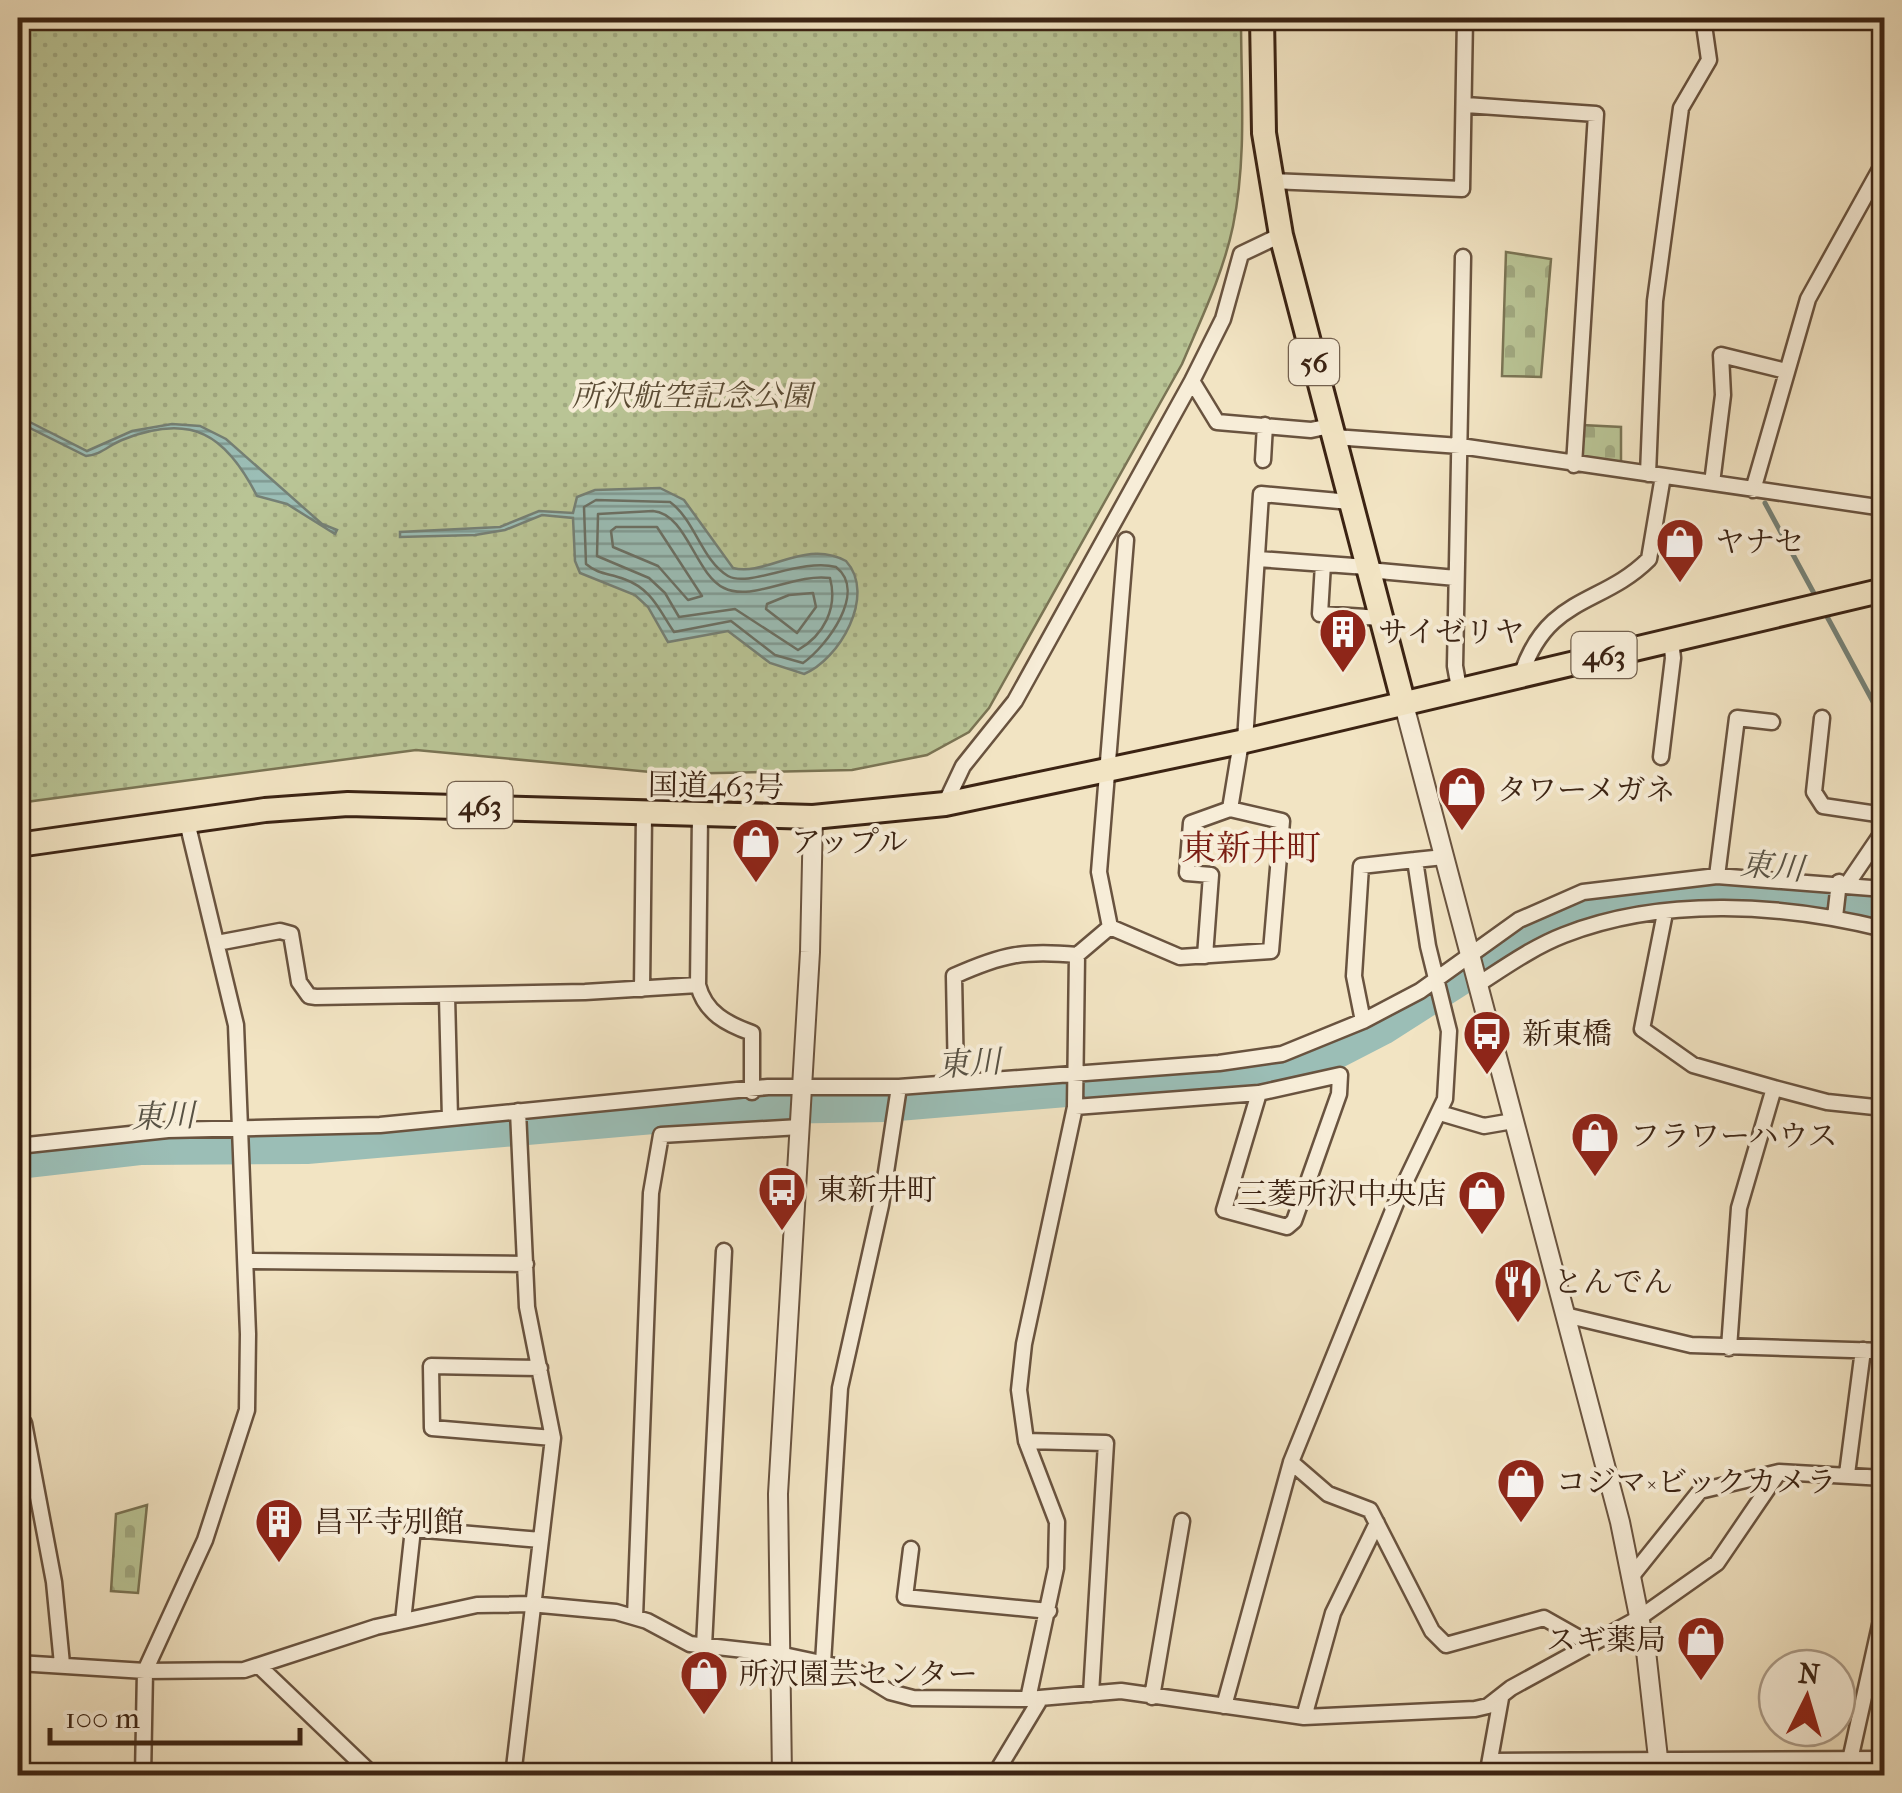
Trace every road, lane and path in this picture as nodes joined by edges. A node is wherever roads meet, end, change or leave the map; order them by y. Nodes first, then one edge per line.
1 (1262, 18) edge
2 (1464, 18) edge
3 (1703, 18) edge
4 (1466, 105) junction
5 (1884, 162) edge
6 (1271, 181) junction
7 (1281, 235) junction
8 (1464, 256) dead end
9 (1786, 371) junction
10 (1192, 381) junction
11 (1265, 425) junction
12 (1332, 431) junction
13 (1460, 446) junction
14 (1263, 460) dead end
15 (1574, 465) junction
16 (1655, 475) junction
17 (1712, 483) junction
18 (1754, 490) junction
19 (1350, 502) junction
20 (1884, 508) edge
21 (1126, 540) dead end
22 (1258, 559) junction
23 (1323, 564) junction
24 (1368, 568) junction
25 (1456, 578) junction
26 (1884, 590) edge
27 (1381, 618) junction
28 (1671, 640) junction
29 (1522, 673) junction
30 (1459, 688) junction
31 (1403, 701) junction
32 (1822, 718) dead end
33 (1772, 722) dead end
34 (1243, 741) junction
35 (1661, 757) dead end
36 (1104, 771) junction
37 (945, 804) junction
38 (1230, 808) junction
39 (644, 815) junction
40 (1884, 815) edge
41 (700, 816) junction
42 (812, 818) junction
43 (188, 822) junction
44 (1884, 830) edge
45 (18, 845) edge
46 (1444, 857) junction
47 (1415, 860) junction
48 (1717, 876) junction
49 (1842, 884) junction
50 (1884, 888) edge
51 (1664, 912) junction
52 (1836, 914) junction
53 (1110, 927) junction
54 (1884, 930) edge
55 (217, 943) junction
56 (1078, 955) junction
57 (1205, 956) junction
58 (1470, 956) junction
59 (1439, 980) junction
60 (1477, 983) junction
61 (698, 985) junction
62 (642, 989) junction
63 (447, 996) junction
64 (1364, 1021) junction
65 (1077, 1076) junction
66 (956, 1081) junction
67 (1774, 1088) junction
68 (899, 1090) junction
69 (752, 1092) junction
70 (802, 1092) junction
71 (1259, 1093) junction
72 (1075, 1104) junction
73 (1884, 1105) edge
74 (1440, 1113) junction
75 (519, 1114) junction
76 (450, 1118) junction
77 (1513, 1121) junction
78 (800, 1124) junction
79 (241, 1135) junction
80 (18, 1146) edge
81 (724, 1251) dead end
82 (246, 1260) junction
83 (526, 1264) junction
84 (1565, 1315) junction
85 (1729, 1348) junction
86 (1863, 1350) junction
87 (1884, 1352) edge
88 (540, 1368) junction
89 (18, 1422) edge
90 (553, 1438) junction
91 (1026, 1441) junction
92 (1291, 1462) junction
93 (1779, 1472) junction
94 (1847, 1474) junction
95 (1884, 1478) edge
96 (1182, 1521) dead end
97 (1376, 1523) junction
98 (541, 1540) junction
99 (911, 1549) dead end
100 (1631, 1577) junction
101 (530, 1604) junction
102 (1884, 1608) edge
103 (1048, 1611) junction
104 (635, 1617) junction
105 (1640, 1618) junction
106 (402, 1621) junction
107 (1590, 1644) junction
108 (704, 1646) junction
109 (779, 1654) junction
110 (18, 1663) edge
111 (823, 1663) junction
112 (62, 1664) junction
113 (259, 1666) junction
114 (145, 1671) junction
115 (1091, 1694) junction
116 (1152, 1697) junction
117 (1034, 1698) junction
118 (1501, 1698) junction
119 (1224, 1706) junction
120 (1304, 1718) junction
121 (1884, 1759) edge
122 (1850, 1760) junction
123 (1490, 1768) edge
124 (1660, 1769) edge
125 (143, 1776) edge
126 (374, 1776) edge
127 (513, 1776) edge
128 (782, 1776) edge
129 (994, 1776) edge

1 - 6 main road, 56
2 - 4 street
3 - 16 street
4 - 6 street
4 - 15 street
5 - 9 street
6 - 7 main road, 56
7 - 10 street
7 - 12 main road, 56
8 - 13 street
9 - 17 street
9 - 18 street
10 - 11 street
10 - 37 street
11 - 12 street
11 - 14 street
12 - 13 street
12 - 19 main road, 56
13 - 15 street
13 - 25 street
15 - 16 street
16 - 17 street
16 - 29 street
17 - 18 street
18 - 20 street
19 - 22 street
19 - 24 main road, 56
21 - 36 street
22 - 23 street
22 - 34 street
23 - 24 street
23 - 27 street
24 - 25 street
24 - 27 main road, 56
25 - 30 street
26 - 28 main road, 463
27 - 31 main road, 56
28 - 29 main road, 463
28 - 35 street
29 - 30 main road, 463
30 - 31 main road, 463
31 - 34 main road, 国道463号 / 463
31 - 46 street
32 - 40 street
33 - 48 street
34 - 36 main road, 国道463号 / 463
34 - 38 street
36 - 37 main road, 国道463号 / 463
36 - 53 street
37 - 42 main road, 国道463号 / 463
38 - 57 street
38 - 57 street
39 - 41 main road, 国道463号 / 463
39 - 43 main road, 国道463号 / 463
39 - 62 street
41 - 42 main road, 国道463号 / 463
41 - 61 street
42 - 70 street
43 - 45 main road, 国道463号 / 463
43 - 55 street
44 - 49 street
46 - 47 street
46 - 58 street
47 - 59 street
47 - 64 street
48 - 49 street
48 - 58 street
49 - 50 street
49 - 52 street
51 - 52 street
51 - 60 street
51 - 67 street
52 - 54 street
53 - 56 street
53 - 57 street
55 - 63 street
55 - 79 street
56 - 65 street
56 - 66 street
58 - 59 street
58 - 60 street
59 - 64 street
59 - 74 street
60 - 77 street
61 - 62 street
61 - 69 street
62 - 63 street
63 - 76 street
64 - 65 street
65 - 66 street
65 - 72 street
66 - 68 street
67 - 73 street
67 - 85 street
68 - 70 street
68 - 111 street
69 - 70 street
69 - 75 street
70 - 78 street
71 - 71 street
71 - 72 street
72 - 91 street
74 - 77 street
74 - 92 street
75 - 76 street
75 - 83 street
76 - 79 street
77 - 84 street
78 - 104 street
78 - 109 street
79 - 80 street
79 - 82 street
81 - 108 street
82 - 83 street
82 - 114 street
83 - 88 street
84 - 85 street
84 - 100 street
85 - 86 street
86 - 87 street
86 - 94 street
88 - 90 street
88 - 90 street
89 - 112 street
90 - 98 street
91 - 103 street
91 - 115 street
92 - 97 street
92 - 119 street
93 - 94 street
93 - 100 street
93 - 105 street
94 - 95 street
96 - 116 street
97 - 107 street
97 - 120 street
98 - 101 street
98 - 106 street
99 - 103 street
100 - 105 street
101 - 104 street
101 - 106 street
101 - 127 street
102 - 122 street
103 - 117 street
104 - 108 street
105 - 107 street
105 - 124 street
106 - 113 street
107 - 118 street
108 - 109 street
109 - 111 street
109 - 128 street
110 - 112 street
111 - 117 street
112 - 114 street
113 - 114 street
113 - 126 street
114 - 125 street
115 - 116 street
115 - 117 street
116 - 119 street
117 - 129 street
118 - 120 street
118 - 123 street
119 - 120 street
121 - 122 street
122 - 124 street
123 - 124 street

